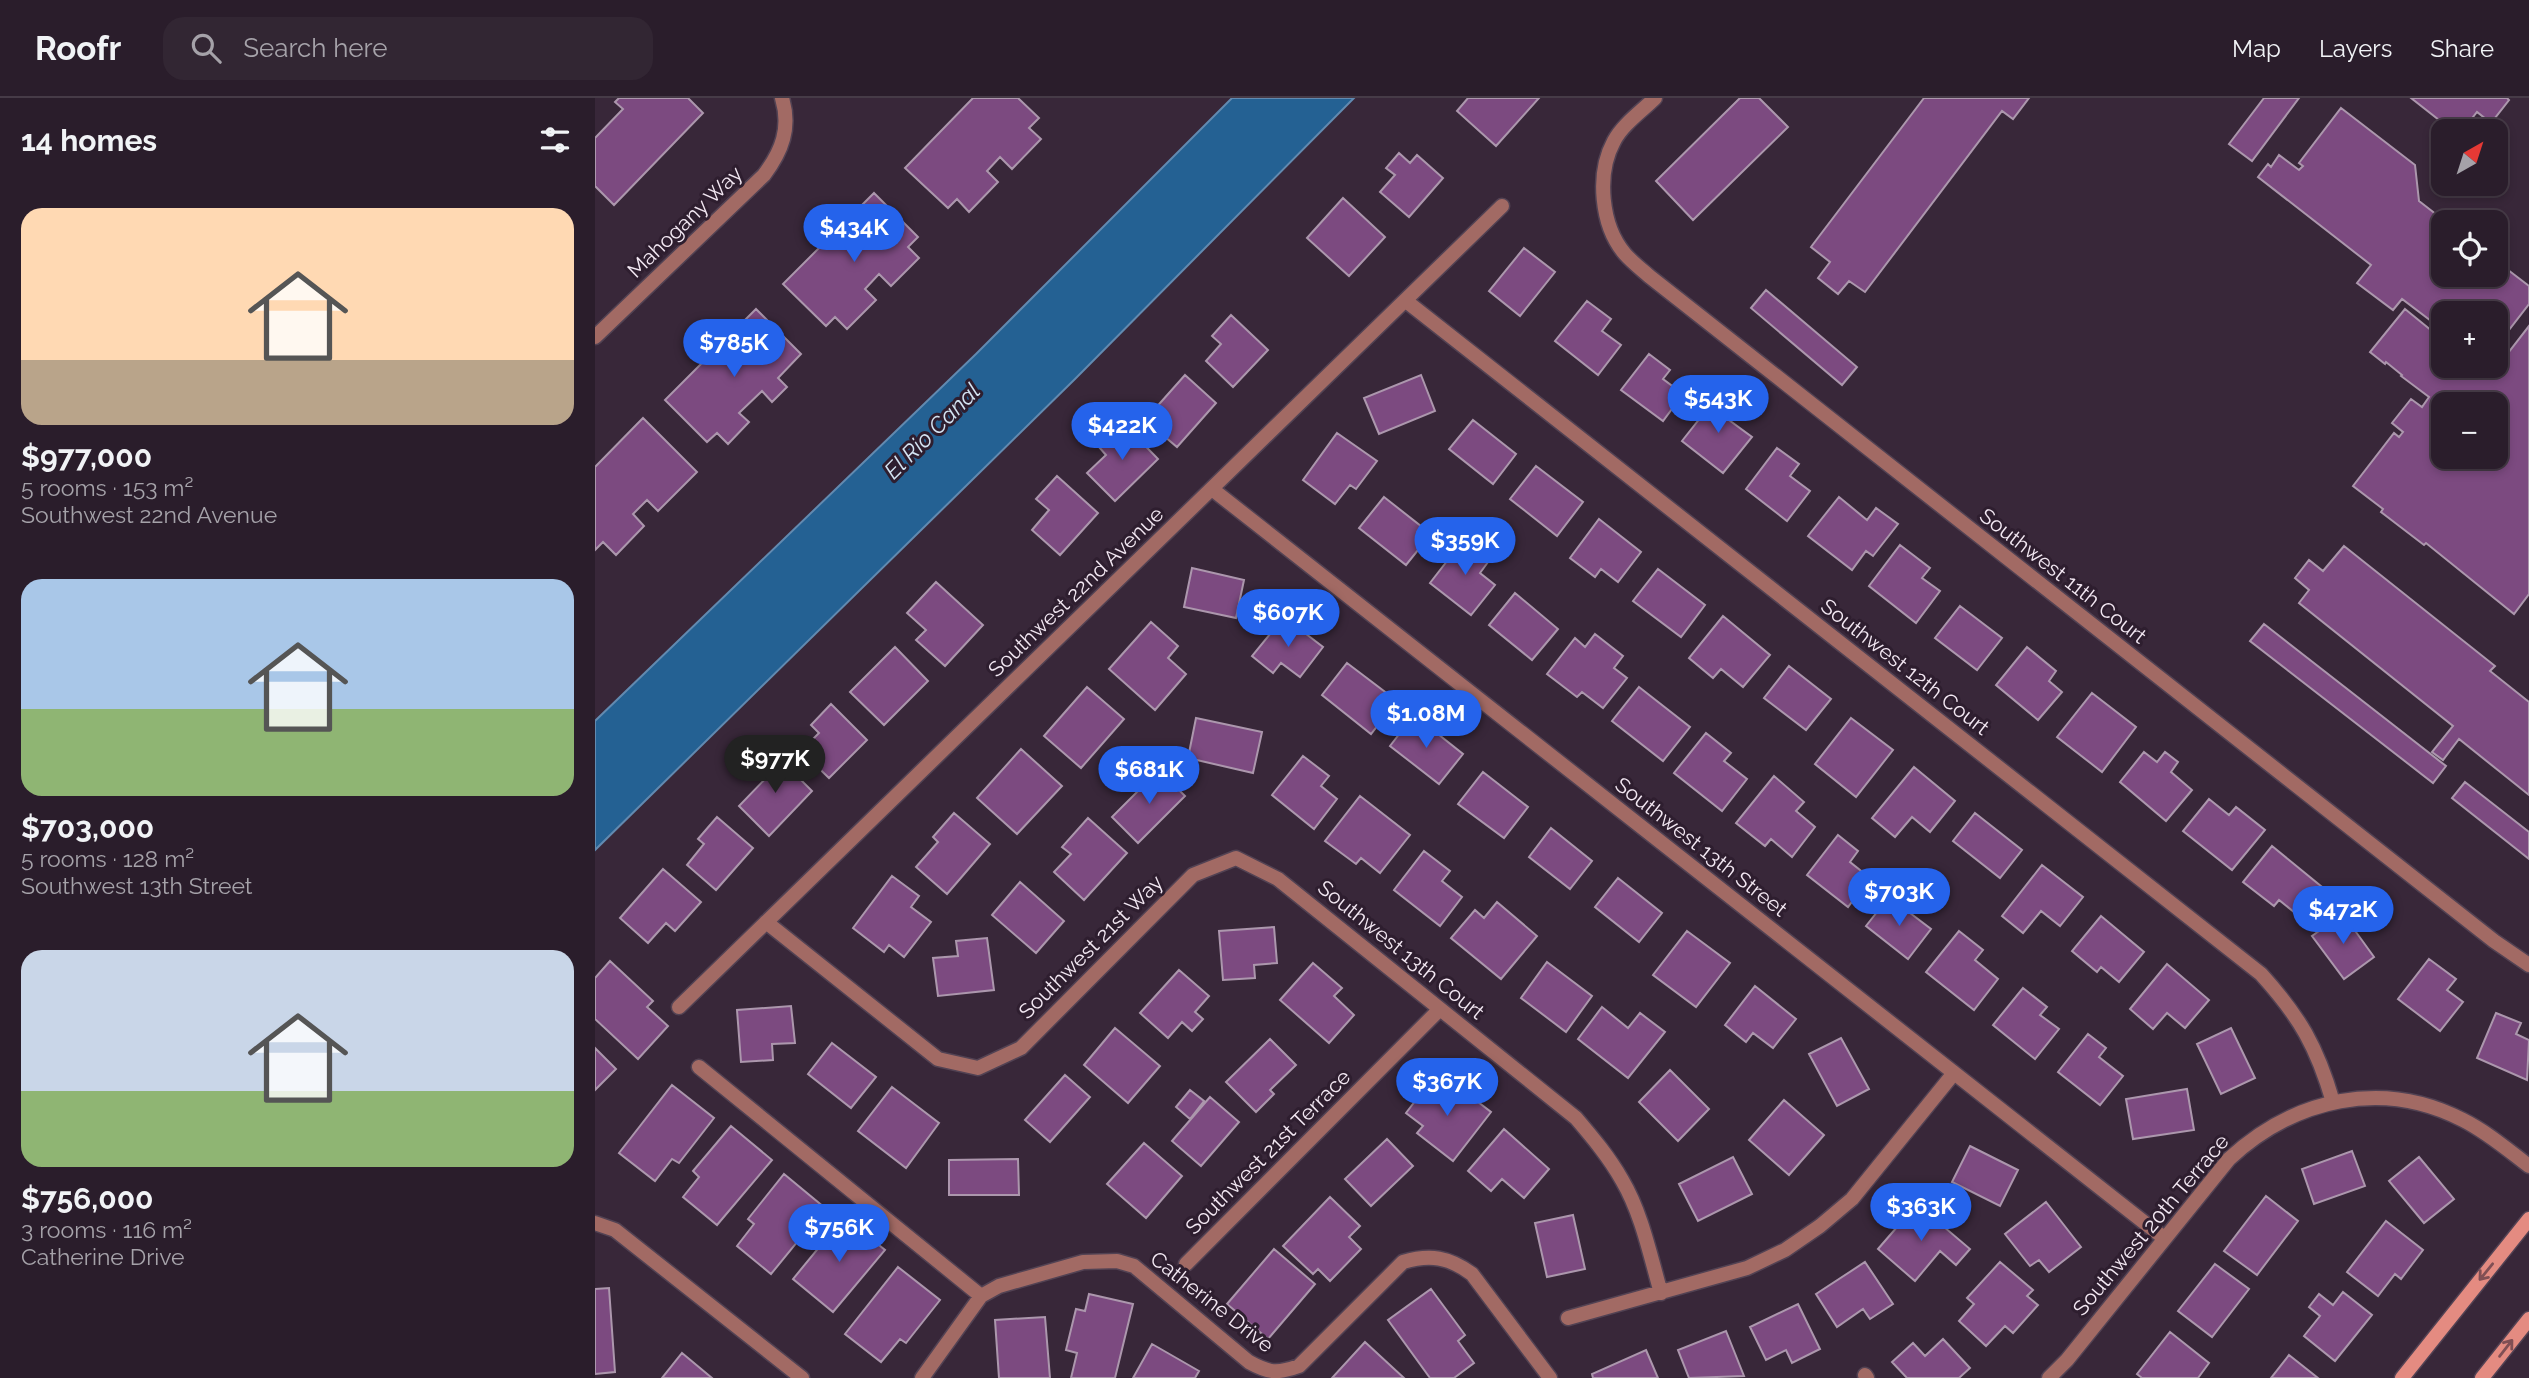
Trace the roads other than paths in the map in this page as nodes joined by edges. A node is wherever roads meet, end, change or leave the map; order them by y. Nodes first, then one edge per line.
1 (782, 98) edge
2 (1655, 98) edge
3 (1502, 206) dead end
4 (1406, 301) junction
5 (595, 337) edge
6 (1212, 489) junction
7 (1236, 858) joint
8 (766, 922) junction
9 (2529, 965) edge
10 (679, 1007) dead end
11 (1440, 1009) junction
12 (699, 1068) dead end
13 (1954, 1073) junction
14 (2333, 1102) junction
15 (2529, 1166) edge
16 (2529, 1219) edge
17 (595, 1223) edge
18 (2164, 1238) junction
19 (1186, 1265) dead end
20 (1661, 1293) junction
21 (981, 1296) junction
22 (1568, 1318) dead end
23 (2529, 1319) edge
24 (802, 1378) edge
25 (922, 1378) edge
26 (1550, 1378) edge
27 (2049, 1378) edge
28 (2402, 1378) edge
29 (2482, 1378) edge

1 - 5 street, Mahogany Way
2 - 9 street, Southwest 11th Court
3 - 4 street, Southwest 22nd Avenue
4 - 6 street, Southwest 22nd Avenue
4 - 14 street, Southwest 12th Court
6 - 8 street, Southwest 22nd Avenue
6 - 13 street, Southwest 13th Street
7 - 8 street, Southwest 21st Way
7 - 11 street, Southwest 13th Court
8 - 10 street, Southwest 22nd Avenue
11 - 19 street, Southwest 21st Terrace
11 - 20 street, Southwest 13th Court
12 - 21 street
13 - 18 street, Southwest 13th Street
13 - 20 street
14 - 15 street, Southwest 20th Terrace
14 - 18 street, Southwest 20th Terrace
16 -> 28 main road
17 - 24 street
18 - 27 street, Southwest 20th Terrace
20 - 22 street
21 - 25 street
21 - 26 street, Catherine Drive
29 -> 23 main road

